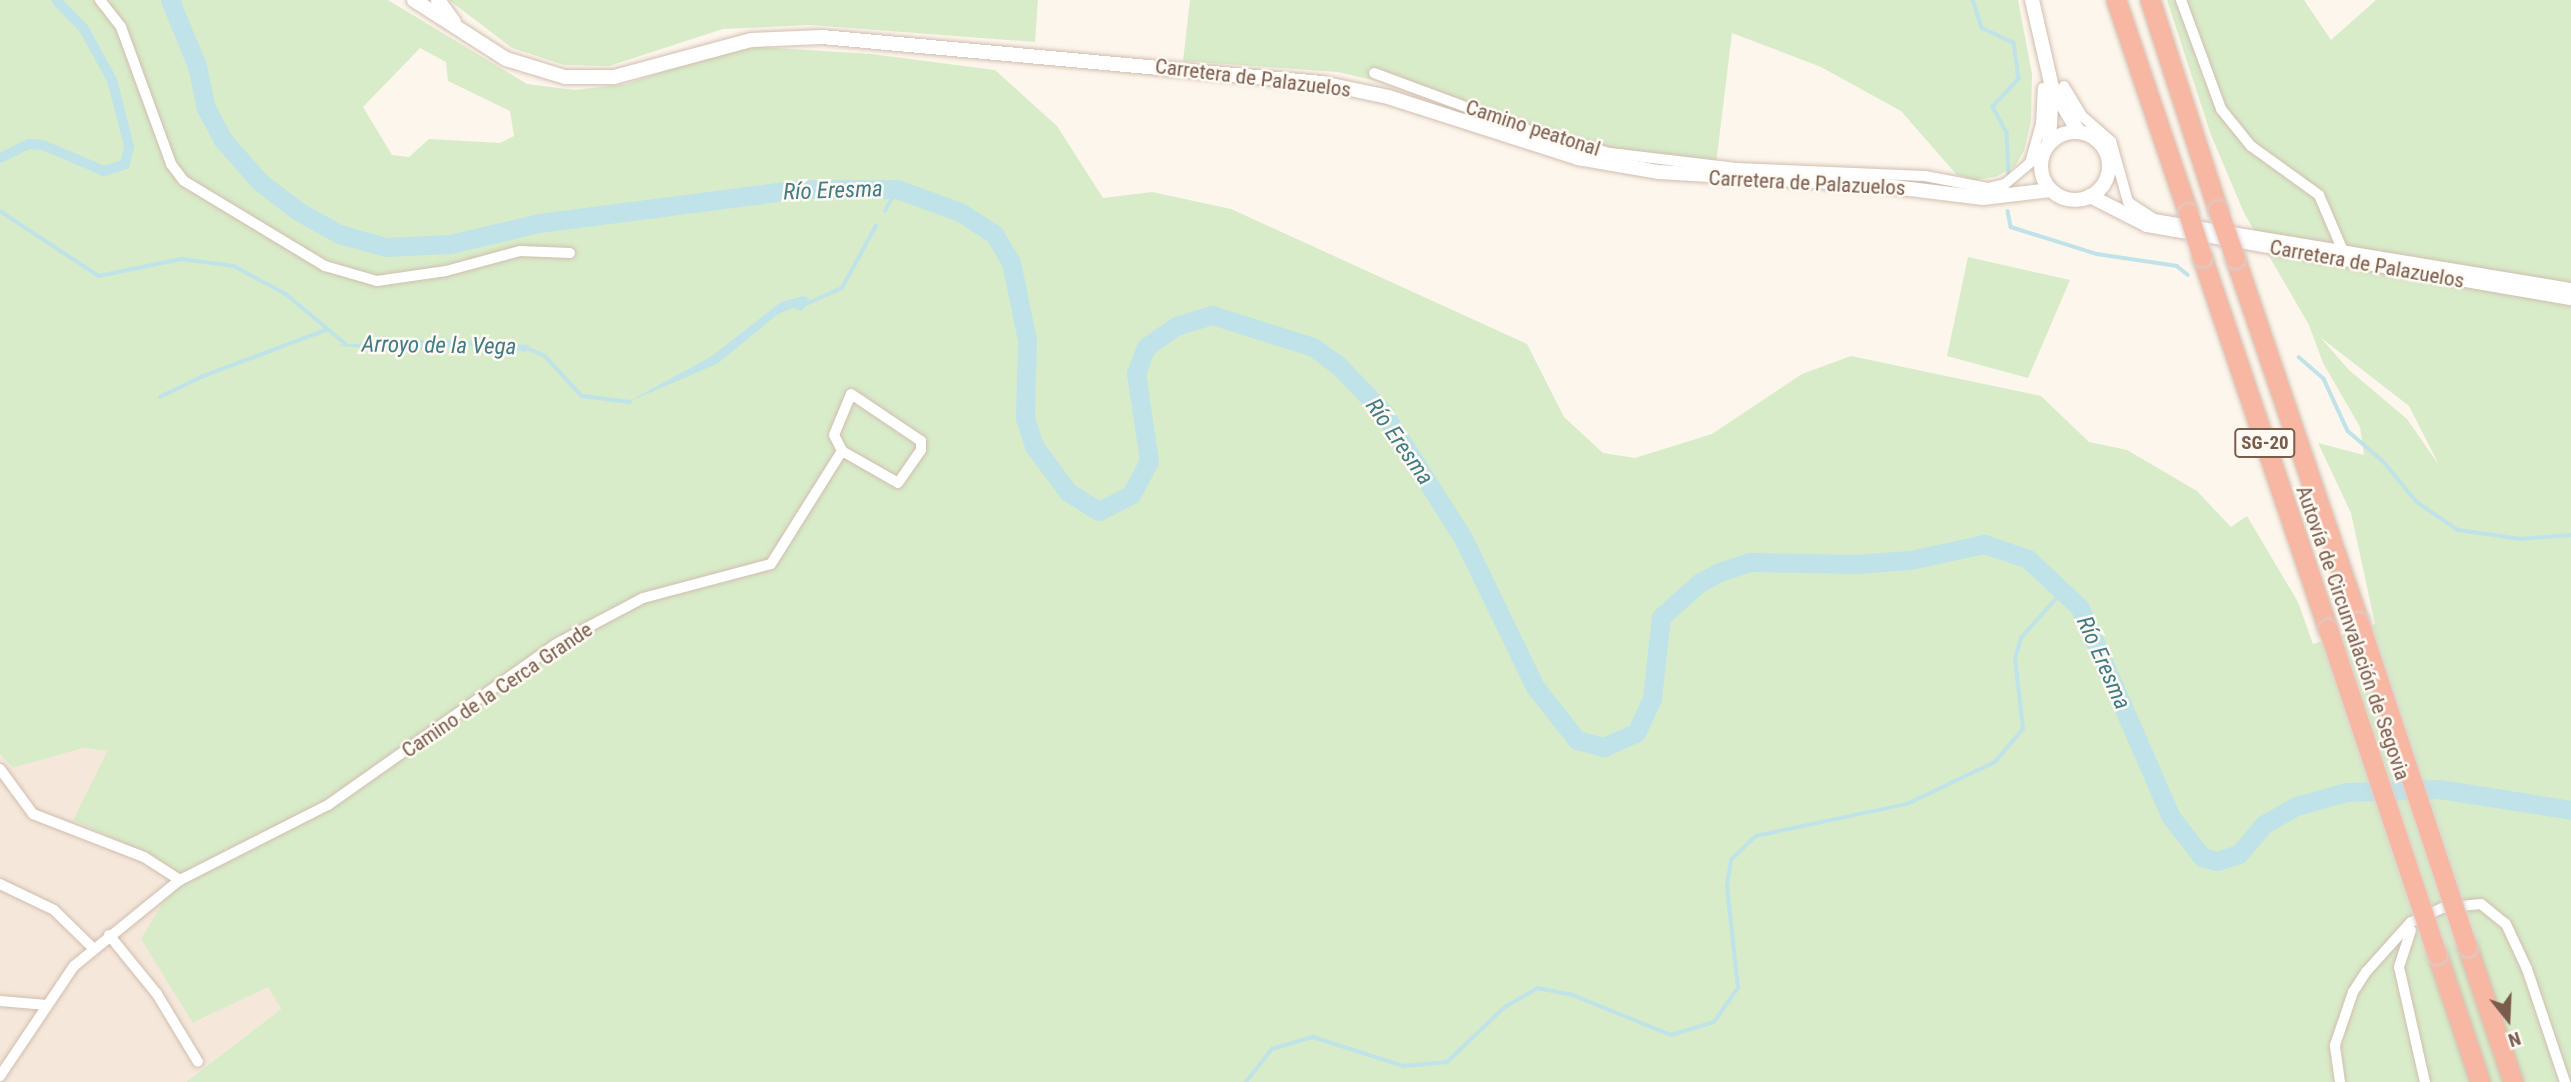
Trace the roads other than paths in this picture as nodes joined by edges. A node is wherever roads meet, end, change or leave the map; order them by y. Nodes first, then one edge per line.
1 (100, 0) edge
2 (415, 0) edge
3 (438, 0) edge
4 (2032, 0) edge
5 (2116, 0) edge
6 (2150, 0) edge
7 (2181, 0) edge
8 (461, 31) junction
9 (1374, 73) dead end
10 (2053, 87) junction
11 (2078, 131) junction
12 (2049, 143) junction
13 (2041, 167) junction
14 (2108, 177) junction
15 (2051, 190) junction
16 (2013, 193) junction
17 (2090, 196) junction
18 (2125, 214) junction
19 (570, 253) dead end
20 (2344, 255) junction
21 (2571, 288) edge
22 (2571, 298) edge
23 (842, 451) junction
24 (0, 769) edge
25 (180, 880) junction
26 (0, 884) edge
27 (2417, 919) junction
28 (109, 935) junction
29 (93, 948) junction
30 (0, 1001) edge
31 (47, 1005) junction
32 (198, 1062) dead end
33 (0, 1076) edge
34 (2340, 1082) edge
35 (2426, 1082) edge
36 (2480, 1082) edge
37 (2513, 1082) edge
38 (2565, 1082) edge

1 - 19 street
2 - 8 street
3 - 8 street
4 - 10 street
5 - 36 highway, Autovía de Circunvalación de Segovia / SG-20, bridge
6 - 37 highway, Autovía de Circunvalación de Segovia / SG-20, bridge
7 - 20 street
8 - 16 street, Carretera de Palazuelos
9 - 10 street, Camino peatonal
10 - 11 street
10 - 12 street
10 - 20 street
11 - 12 street
11 - 14 street
12 - 13 street
13 - 15 street
13 - 16 street
14 - 17 street
14 - 18 street
15 - 16 street, Carretera de Palazuelos
15 - 17 street
17 - 18 street, Carretera de Palazuelos
18 - 20 street, Carretera de Palazuelos
20 - 21 street
20 - 22 street, Carretera de Palazuelos
23 - 23 street
23 - 25 street, Camino de la Cerca Grande
24 - 25 street
25 - 28 street, Camino de la Cerca Grande
26 - 29 street
27 - 34 street
27 - 35 street
27 - 38 street
28 - 29 street, Camino de la Cerca Grande
28 - 32 street
29 - 31 street, Camino de la Cerca Grande
30 - 31 street
31 - 33 street, Camino de la Cerca Grande

